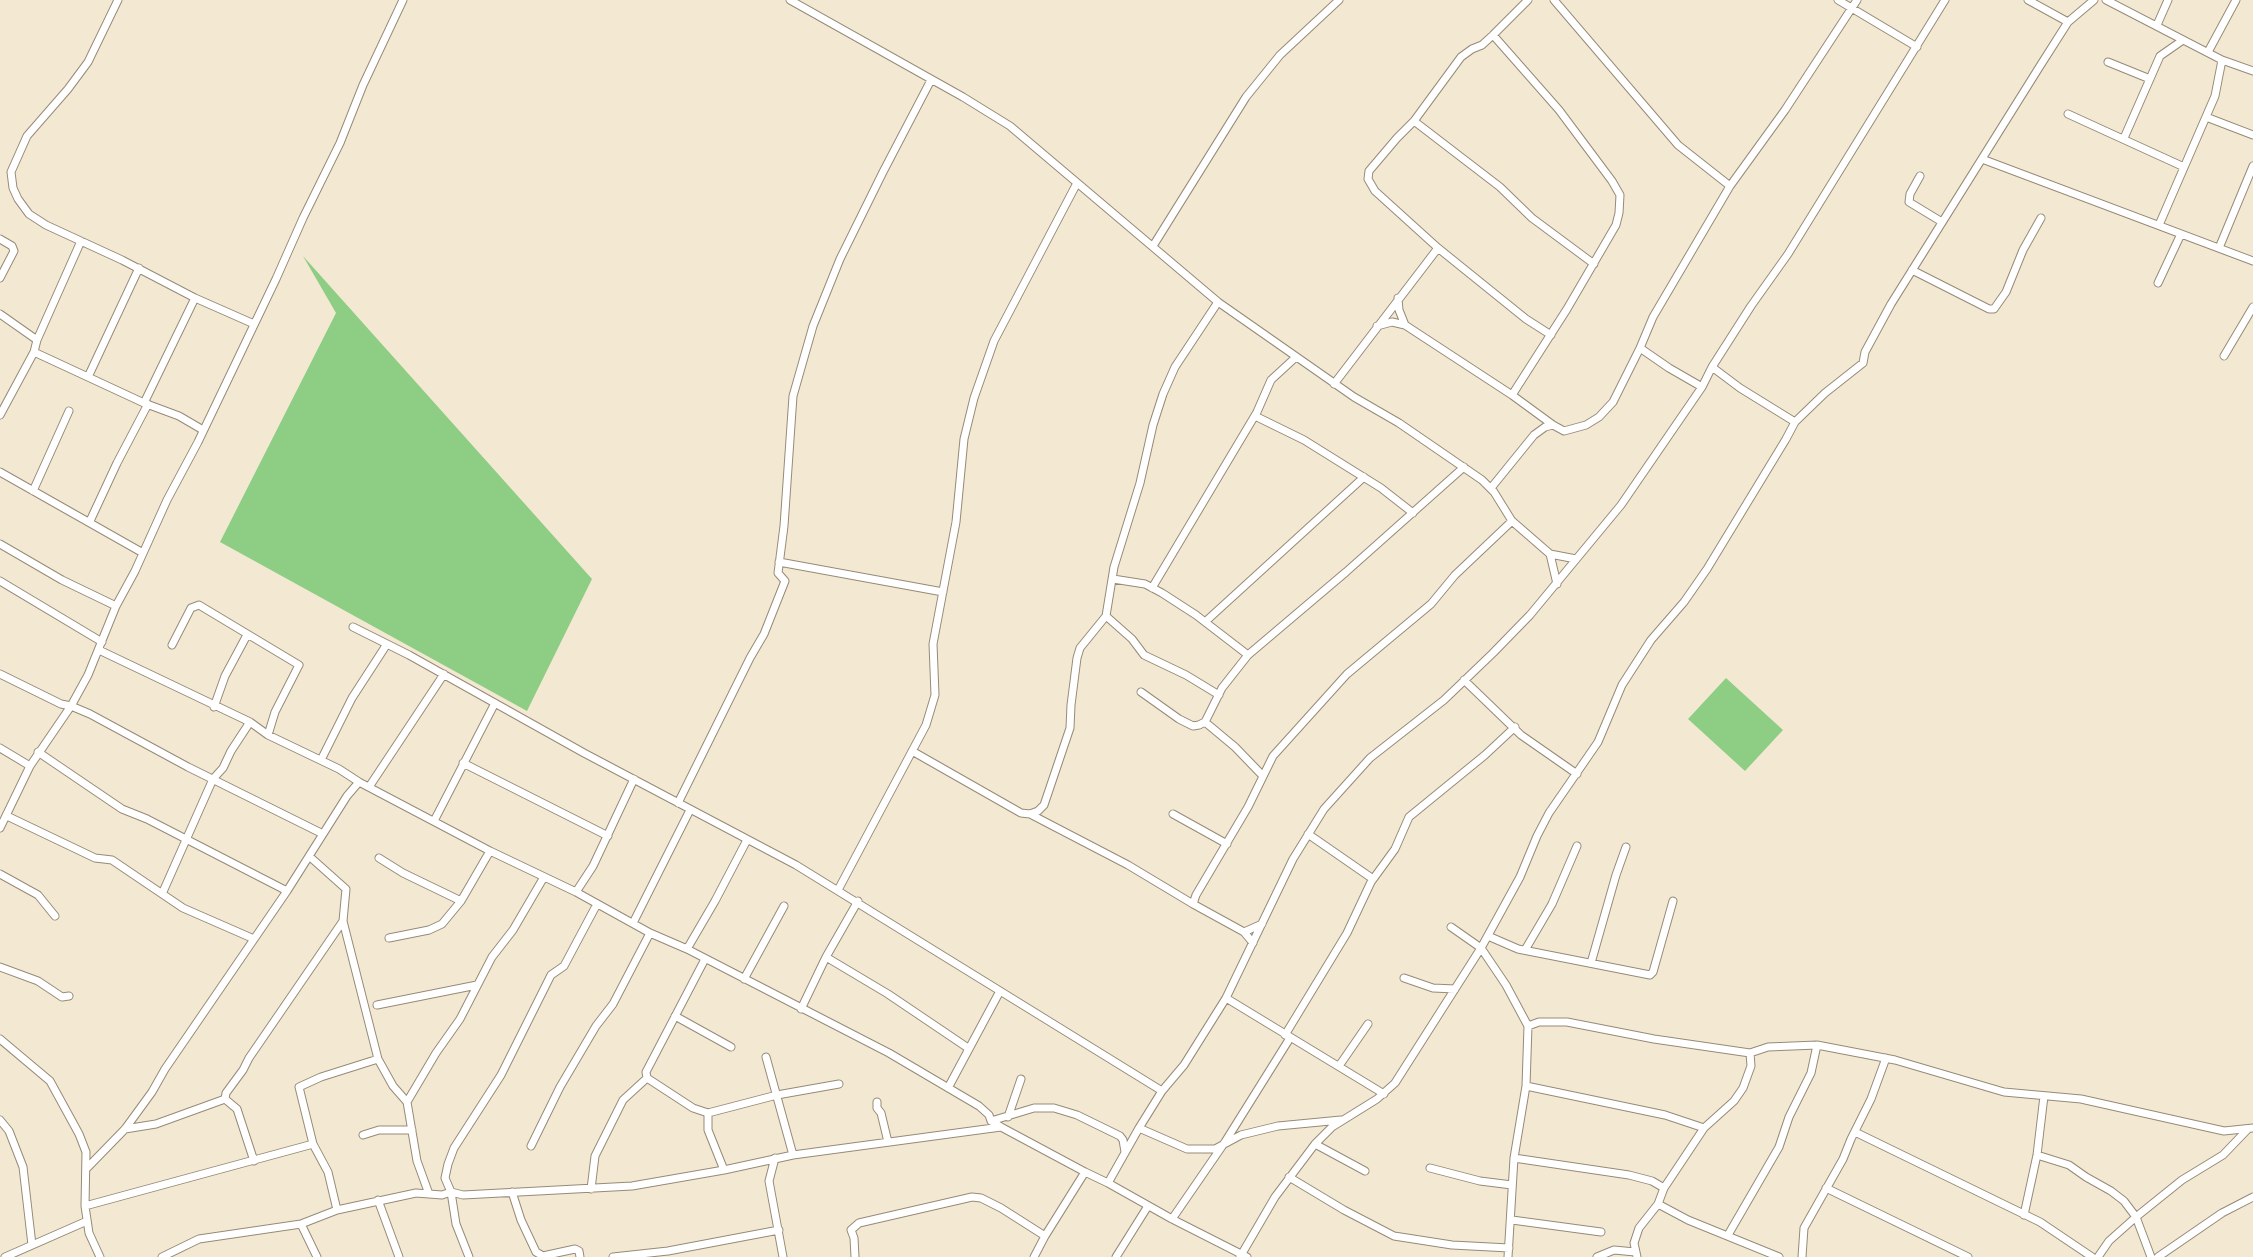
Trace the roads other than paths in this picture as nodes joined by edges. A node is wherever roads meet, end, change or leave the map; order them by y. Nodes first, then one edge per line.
1 (118, 0) edge
2 (403, 0) edge
3 (790, 0) edge
4 (1339, 0) edge
5 (1528, 0) edge
6 (1554, 0) edge
7 (1838, 0) edge
8 (1856, 0) edge
9 (1945, 0) edge
10 (2028, 0) edge
11 (2094, 0) edge
12 (2106, 0) edge
13 (2168, 0) edge
14 (2236, 0) edge
15 (1852, 8) junction
16 (2068, 22) junction
17 (2157, 25) junction
18 (1493, 35) junction
19 (2183, 40) junction
20 (1917, 47) junction
21 (2208, 52) junction
22 (2222, 60) junction
23 (2108, 62) dead end
24 (2253, 71) edge
25 (2150, 79) junction
26 (931, 80) junction
27 (2068, 114) dead end
28 (2206, 117) junction
29 (1414, 121) junction
30 (2253, 135) edge
31 (2124, 138) junction
32 (1982, 158) junction
33 (2253, 166) edge
34 (2184, 167) junction
35 (1920, 176) dead end
36 (1077, 183) junction
37 (1730, 186) junction
38 (2041, 218) dead end
39 (1942, 222) junction
40 (2159, 226) junction
41 (2181, 234) junction
42 (0, 239) edge
43 (81, 241) junction
44 (1154, 246) junction
45 (1438, 248) junction
46 (2219, 248) junction
47 (2253, 261) edge
48 (1594, 264) junction
49 (138, 268) junction
50 (1912, 270) junction
51 (0, 278) edge
52 (2158, 283) dead end
53 (195, 298) junction
54 (1398, 298) junction
55 (1218, 302) junction
56 (2253, 307) edge
57 (0, 314) edge
58 (254, 324) junction
59 (1405, 325) junction
60 (1377, 326) junction
61 (1551, 335) junction
62 (37, 340) junction
63 (1640, 348) junction
64 (34, 352) junction
65 (2224, 356) dead end
66 (1296, 357) junction
67 (1712, 367) junction
68 (88, 377) junction
69 (1334, 384) junction
70 (1702, 387) junction
71 (1512, 396) junction
72 (2, 402) edge
73 (146, 404) junction
74 (69, 411) dead end
75 (0, 415) edge
76 (1255, 416) junction
77 (1795, 422) junction
78 (1553, 425) junction
79 (204, 430) junction
80 (1464, 466) junction
81 (0, 472) edge
82 (1364, 477) junction
83 (1491, 488) junction
84 (33, 491) junction
85 (1413, 513) junction
86 (90, 521) junction
87 (1512, 521) junction
88 (0, 544) edge
89 (143, 553) junction
90 (1550, 554) junction
91 (1576, 559) junction
92 (779, 562) junction
93 (1112, 579) junction
94 (0, 581) edge
95 (1556, 584) junction
96 (1152, 588) junction
97 (943, 592) junction
98 (116, 606) junction
99 (1106, 616) junction
100 (1204, 622) junction
101 (353, 627) dead end
102 (247, 635) junction
103 (102, 642) junction
104 (172, 644) dead end
105 (387, 644) junction
106 (99, 650) junction
107 (1248, 655) junction
108 (0, 674) edge
109 (444, 674) junction
110 (1464, 680) junction
111 (1141, 692) dead end
112 (1218, 695) junction
113 (495, 703) junction
114 (72, 706) junction
115 (214, 707) junction
116 (250, 722) junction
117 (1206, 722) junction
118 (1515, 727) junction
119 (268, 735) junction
120 (0, 748) edge
121 (912, 751) junction
122 (38, 752) junction
123 (320, 760) junction
124 (463, 763) junction
125 (30, 766) junction
126 (1577, 774) junction
127 (1263, 776) junction
128 (213, 779) junction
129 (634, 779) junction
130 (359, 782) junction
131 (368, 787) junction
132 (678, 803) junction
133 (690, 810) junction
134 (1030, 814) junction
135 (1173, 814) dead end
136 (4, 818) edge
137 (434, 821) junction
138 (0, 828) edge
139 (322, 834) junction
140 (1308, 834) junction
141 (608, 836) junction
142 (185, 839) junction
143 (746, 840) junction
144 (1227, 844) junction
145 (1576, 846) dead end
146 (1626, 847) dead end
147 (490, 851) junction
148 (309, 856) junction
149 (379, 858) dead end
150 (0, 874) edge
151 (544, 877) junction
152 (1373, 878) junction
153 (838, 890) junction
154 (287, 891) junction
155 (576, 892) junction
156 (162, 894) junction
157 (461, 901) junction
158 (1672, 901) dead end
159 (858, 902) junction
160 (597, 904) junction
161 (1193, 904) junction
162 (784, 906) dead end
163 (55, 916) dead end
164 (344, 922) junction
165 (633, 923) junction
166 (1262, 924) junction
167 (1451, 928) dead end
168 (650, 932) junction
169 (1244, 932) junction
170 (1488, 936) junction
171 (389, 938) dead end
172 (254, 939) junction
173 (1253, 943) junction
174 (1481, 948) junction
175 (687, 949) junction
176 (1525, 950) junction
177 (826, 957) junction
178 (705, 959) junction
179 (1591, 963) junction
180 (0, 967) edge
181 (1404, 978) dead end
182 (744, 979) junction
183 (477, 985) junction
184 (1455, 989) junction
185 (1000, 991) junction
186 (69, 996) dead end
187 (1226, 998) junction
188 (378, 1006) dead end
189 (801, 1009) junction
190 (675, 1016) junction
191 (1368, 1024) dead end
192 (1528, 1026) junction
193 (1288, 1037) junction
194 (0, 1039) edge
195 (1817, 1045) junction
196 (731, 1046) dead end
197 (968, 1048) junction
198 (1750, 1053) junction
199 (766, 1057) dead end
200 (1886, 1058) junction
201 (378, 1059) junction
202 (1339, 1066) junction
203 (647, 1078) junction
204 (1021, 1079) dead end
205 (839, 1084) dead end
206 (1526, 1086) junction
207 (948, 1088) junction
208 (1162, 1091) junction
209 (1384, 1094) junction
210 (777, 1095) junction
211 (2044, 1096) junction
212 (225, 1099) junction
213 (407, 1102) junction
214 (877, 1102) dead end
215 (708, 1113) junction
216 (1008, 1117) junction
217 (0, 1120) edge
218 (1343, 1120) junction
219 (990, 1122) junction
220 (1322, 1122) junction
221 (1001, 1127) junction
222 (1332, 1127) junction
223 (1139, 1128) junction
224 (1704, 1128) junction
225 (125, 1129) junction
226 (2250, 1129) edge
227 (412, 1130) junction
228 (1855, 1132) junction
229 (362, 1135) dead end
230 (888, 1142) junction
231 (1225, 1142) junction
232 (313, 1144) junction
233 (1316, 1144) junction
234 (531, 1146) dead end
235 (1126, 1152) junction
236 (793, 1155) junction
237 (2037, 1155) junction
238 (774, 1158) junction
239 (1514, 1158) junction
240 (254, 1161) junction
241 (87, 1168) junction
242 (1430, 1168) dead end
243 (724, 1170) junction
244 (1364, 1171) dead end
245 (1085, 1172) junction
246 (1289, 1176) junction
247 (1108, 1182) junction
248 (1512, 1184) junction
249 (1664, 1188) junction
250 (1826, 1188) junction
251 (591, 1189) junction
252 (451, 1192) junction
253 (512, 1192) junction
254 (429, 1194) junction
255 (2253, 1197) edge
256 (378, 1200) junction
257 (1658, 1204) junction
258 (85, 1206) junction
259 (1148, 1206) junction
260 (337, 1210) junction
261 (2024, 1215) junction
262 (2136, 1217) junction
263 (1172, 1219) junction
264 (1512, 1220) junction
265 (88, 1221) junction
266 (301, 1224) junction
267 (780, 1230) junction
268 (1601, 1232) dead end
269 (1728, 1235) junction
270 (1045, 1236) junction
271 (32, 1245) junction
272 (1509, 1248) junction
273 (1636, 1255) edge
274 (542, 1256) edge
275 (627, 1256) edge
276 (1243, 1256) edge
277 (5, 1257) edge
278 (100, 1257) edge
279 (162, 1257) edge
280 (317, 1257) edge
281 (399, 1257) edge
282 (469, 1257) edge
283 (580, 1257) edge
284 (613, 1257) edge
285 (783, 1257) edge
286 (855, 1257) edge
287 (1034, 1257) edge
288 (1116, 1257) edge
289 (1508, 1257) edge
290 (1596, 1257) edge
291 (1779, 1257) edge
292 (1802, 1257) edge
293 (1968, 1257) edge
294 (2092, 1257) edge
295 (2098, 1257) edge
296 (2151, 1257) edge
297 (2158, 1257) edge

1 - 43 street
2 - 58 street
3 - 26 street
4 - 44 street
5 - 18 street
6 - 37 street
7 - 15 street
8 - 15 street
9 - 20 street
10 - 16 street
11 - 16 street
12 - 17 street
13 - 17 street
14 - 21 street
15 - 20 street
15 - 37 street
16 - 32 street
17 - 19 street
18 - 29 street
18 - 48 street
19 - 21 street
19 - 25 street
20 - 67 street
21 - 22 street
22 - 24 street
22 - 28 street
23 - 25 street
25 - 31 street
26 - 36 street
26 - 92 street
27 - 31 street
28 - 30 street
28 - 34 street
29 - 45 street
29 - 48 street
31 - 34 street
32 - 39 street
32 - 40 street
33 - 46 street
34 - 40 street
35 - 39 street
36 - 44 street
36 - 97 street
37 - 63 street
38 - 50 street
39 - 50 street
40 - 41 street
41 - 46 street
41 - 52 street
42 - 51 street
43 - 49 street
43 - 62 street
44 - 55 street
45 - 54 street
45 - 61 street
46 - 47 street
48 - 61 street
49 - 53 street
49 - 68 street
50 - 77 street
53 - 58 street
53 - 73 street
54 - 59 street
54 - 60 street
55 - 66 street
55 - 93 street
56 - 65 street
57 - 62 street
58 - 79 street
59 - 60 street
59 - 71 street
60 - 69 street
61 - 71 street
62 - 64 street
63 - 70 street
63 - 78 street
64 - 68 street
64 - 72 street
66 - 69 street
66 - 76 street
67 - 70 street
67 - 77 street
68 - 73 street
69 - 80 street
70 - 91 street
71 - 78 street
72 - 75 street
73 - 79 street
73 - 86 street
74 - 84 street
76 - 82 street
76 - 96 street
77 - 126 street
78 - 83 street
79 - 89 street
80 - 83 street
80 - 85 street
81 - 84 street
82 - 85 street
82 - 100 street
83 - 87 street
84 - 86 street
85 - 107 street
86 - 89 street
87 - 90 street
87 - 127 street
88 - 98 street
89 - 98 street
90 - 91 street
90 - 95 street
91 - 95 street
92 - 97 street
92 - 132 street
93 - 96 street
93 - 99 street
94 - 103 street
95 - 110 street
96 - 100 street
97 - 121 street
98 - 103 street
99 - 112 street
99 - 134 street
100 - 107 street
101 - 105 street
102 - 104 street
102 - 115 street
102 - 119 street
103 - 106 street
105 - 109 street
105 - 123 street
106 - 114 street
106 - 115 street
107 - 112 street
108 - 114 street
109 - 113 street
109 - 131 street
110 - 118 street
110 - 140 street
111 - 117 street
112 - 117 street
113 - 124 street
113 - 129 street
114 - 122 street
114 - 128 street
115 - 116 street
116 - 119 street
116 - 128 street
117 - 127 street
118 - 126 street
118 - 152 street
119 - 123 street
120 - 125 street
121 - 134 street
121 - 153 street
122 - 125 street
122 - 142 street
123 - 130 street
124 - 137 street
124 - 141 street
125 - 136 street
126 - 170 street
127 - 144 street
128 - 139 street
128 - 142 street
129 - 132 street
129 - 141 street
130 - 131 street
130 - 139 street
131 - 137 street
132 - 133 street
133 - 143 street
133 - 165 street
134 - 161 street
135 - 144 street
136 - 138 street
136 - 156 street
137 - 147 street
139 - 148 street
140 - 152 street
140 - 166 street
141 - 155 street
142 - 154 street
142 - 156 street
143 - 153 street
143 - 175 street
144 - 161 street
145 - 176 street
146 - 179 street
147 - 151 street
147 - 157 street
148 - 154 street
148 - 164 street
149 - 157 street
150 - 163 street
151 - 155 street
151 - 183 street
152 - 193 street
153 - 159 street
154 - 172 street
155 - 160 street
156 - 172 street
157 - 171 street
158 - 179 street
159 - 177 street
159 - 185 street
160 - 165 street
160 - 252 street
161 - 169 street
162 - 182 street
164 - 201 street
164 - 212 street
165 - 168 street
166 - 169 street
166 - 173 street
167 - 174 street
168 - 175 street
168 - 234 street
169 - 173 street
170 - 174 street
170 - 176 street
172 - 225 street
173 - 187 street
174 - 184 street
174 - 192 street
175 - 178 street
176 - 179 street
177 - 189 street
177 - 197 street
178 - 182 street
178 - 190 street
180 - 186 street
181 - 184 street
182 - 189 street
183 - 188 street
183 - 213 street
184 - 209 street
185 - 197 street
185 - 208 street
187 - 193 street
187 - 208 street
189 - 207 street
190 - 196 street
190 - 203 street
191 - 202 street
192 - 198 street
192 - 206 street
193 - 202 street
193 - 231 street
194 - 241 street
195 - 198 street
195 - 200 street
195 - 269 street
197 - 207 street
198 - 224 street
199 - 210 street
200 - 211 street
200 - 228 street
201 - 213 street
201 - 232 street
202 - 209 street
203 - 215 street
203 - 251 street
204 - 216 street
205 - 210 street
206 - 224 street
206 - 239 street
207 - 219 street
208 - 223 street
209 - 218 street
210 - 215 street
210 - 236 street
211 - 226 street
211 - 237 street
212 - 225 street
212 - 240 street
213 - 227 street
214 - 230 street
215 - 243 street
216 - 219 street
216 - 235 street
217 - 271 street
218 - 220 street
218 - 222 street
219 - 221 street
220 - 222 street
220 - 231 street
221 - 230 street
221 - 245 street
222 - 233 street
223 - 231 street
223 - 235 street
224 - 249 street
225 - 241 street
226 - 262 street
227 - 229 street
227 - 254 street
228 - 250 street
228 - 261 street
230 - 236 street
231 - 263 street
232 - 240 street
232 - 260 street
233 - 244 street
233 - 246 street
235 - 247 street
236 - 238 street
237 - 261 street
237 - 262 street
238 - 243 street
238 - 267 street
239 - 248 street
239 - 249 street
240 - 258 street
241 - 258 street
242 - 248 street
243 - 251 street
245 - 247 street
245 - 270 street
246 - 272 street
246 - 276 street
247 - 259 street
248 - 264 street
249 - 257 street
250 - 292 street
250 - 293 street
251 - 253 street
252 - 253 street
252 - 254 street
252 - 282 street
253 - 274 street
254 - 256 street
255 - 297 street
256 - 260 street
256 - 281 street
257 - 269 street
257 - 273 street
258 - 265 street
259 - 263 street
259 - 288 street
260 - 266 street
261 - 294 street
262 - 295 street
262 - 296 street
263 - 276 street
264 - 268 street
264 - 272 street
265 - 271 street
265 - 278 street
266 - 279 street
266 - 280 street
267 - 275 street
267 - 285 street
269 - 291 street
270 - 286 street
270 - 287 street
271 - 277 street
272 - 289 street
273 - 290 street
274 - 283 street
275 - 284 street

